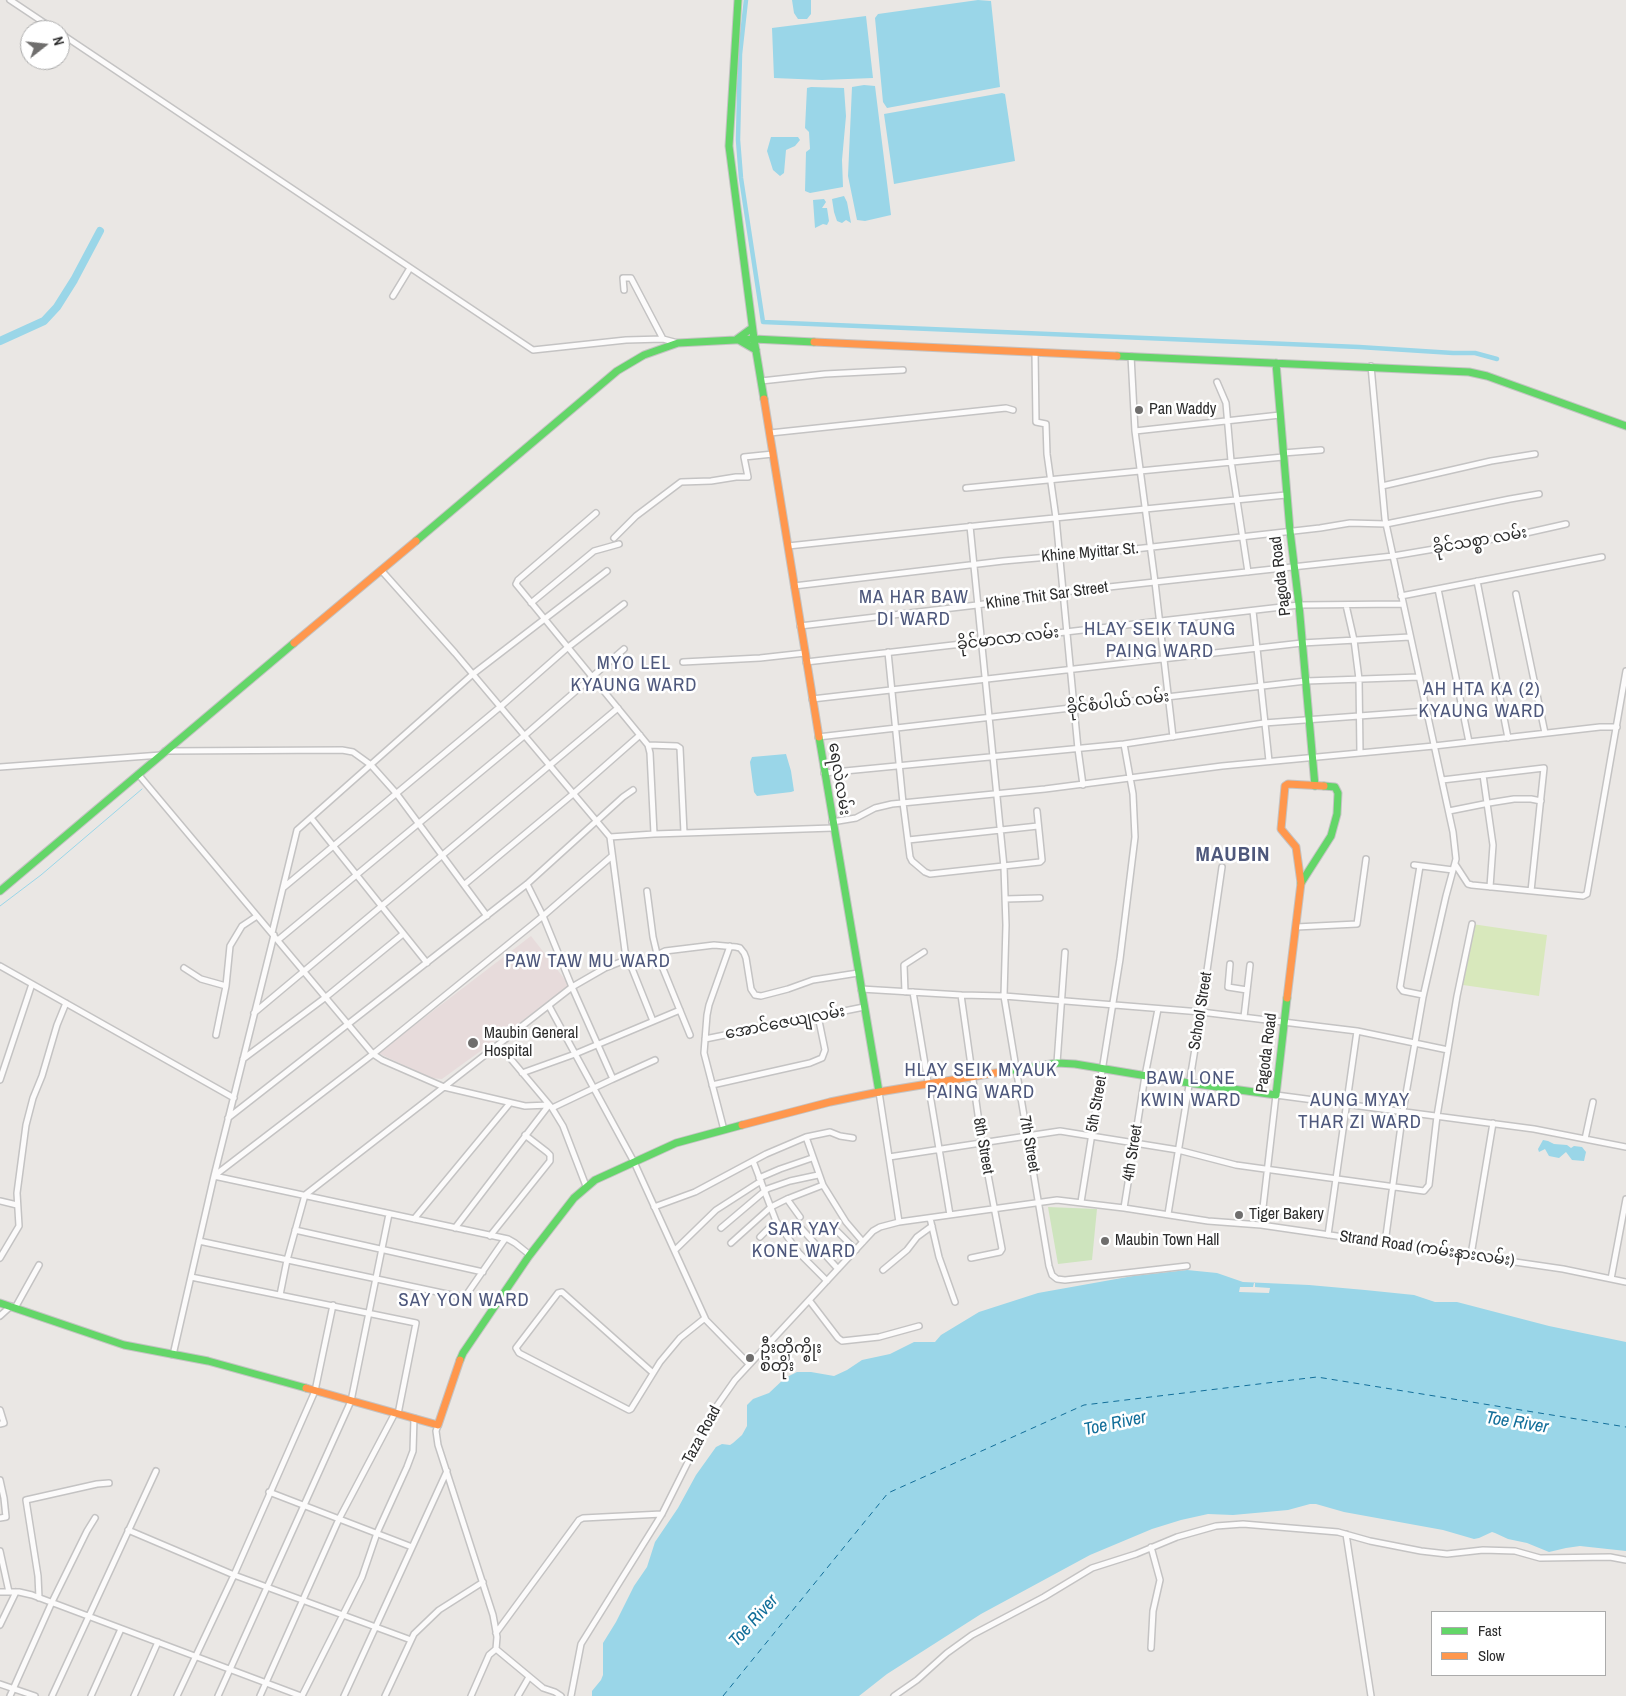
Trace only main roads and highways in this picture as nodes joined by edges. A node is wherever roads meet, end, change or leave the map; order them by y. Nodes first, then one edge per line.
1 (738, 0) edge
2 (752, 328) junction
3 (738, 339) junction
4 (754, 339) junction
5 (756, 350) junction
6 (1276, 363) junction
7 (1626, 426) edge
8 (1315, 786) junction
9 (1301, 883) junction
10 (0, 891) edge
11 (879, 1092) junction
12 (0, 1303) edge

1 - 2 main road, ရေလဲလမ်း
2 - 3 main road
2 - 4 main road, ရေလဲလမ်း
3 - 4 main road
3 - 5 main road
3 - 10 main road
4 - 5 main road, ရေလဲလမ်း
4 - 6 main road
5 - 11 main road, ရေလဲလမ်း
6 - 7 main road
6 - 8 main road, Pagoda Road
8 - 9 main road, Pagoda Road
8 - 9 main road, Pagoda Road
9 - 11 main road, Pagoda Road
11 - 12 main road

